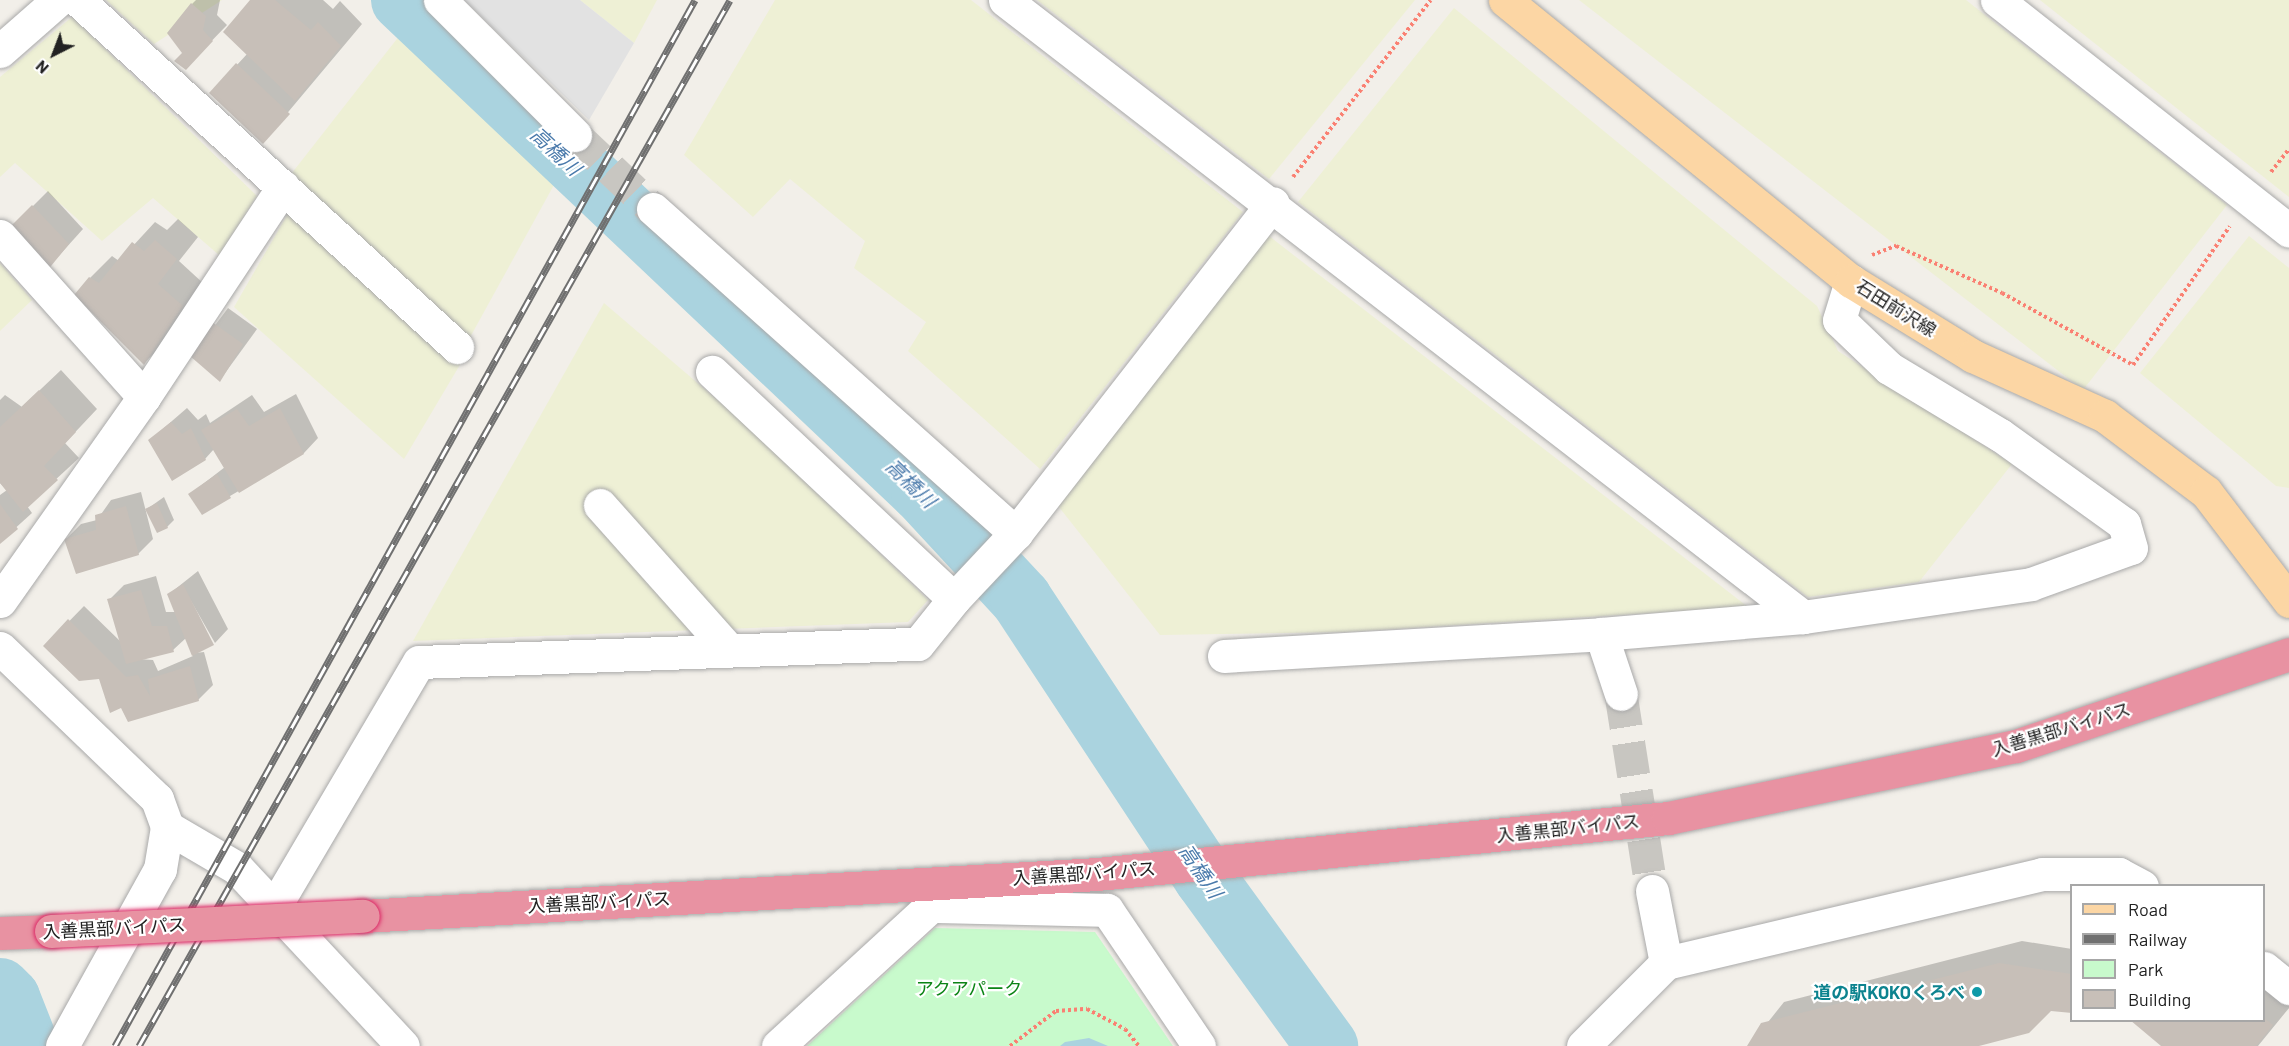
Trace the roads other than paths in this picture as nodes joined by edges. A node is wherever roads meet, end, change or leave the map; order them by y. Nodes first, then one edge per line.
1 (58, 0) edge
2 (78, 0) edge
3 (440, 0) edge
4 (1005, 0) edge
5 (1505, 0) edge
6 (1997, 0) edge
7 (0, 51) edge
8 (575, 135) tunnel mouth
9 (283, 187) junction
10 (1273, 203) junction
11 (653, 209) tunnel mouth
12 (2289, 231) edge
13 (0, 236) edge
14 (1851, 281) junction
15 (457, 347) dead end
16 (712, 372) dead end
17 (144, 397) junction
18 (600, 505) dead end
19 (1016, 533) junction
20 (954, 599) junction
21 (2289, 601) edge
22 (0, 602) edge
23 (1803, 616) junction
24 (1601, 634) junction
25 (0, 648) edge
26 (729, 650) junction
27 (2289, 654) edge
28 (1224, 656) dead end
29 (1621, 694) tunnel mouth
30 (167, 827) junction
31 (2140, 884) edge
32 (1652, 891) tunnel mouth
33 (275, 906) junction
34 (0, 933) edge
35 (1666, 963) junction
36 (2265, 969) edge
37 (2289, 988) edge
38 (62, 1046) edge
39 (403, 1046) edge
40 (778, 1046) edge
41 (1199, 1046) edge
42 (1583, 1046) edge

1 - 7 street
2 - 9 street
3 - 8 street
4 - 10 street
5 - 14 main road, 石田前沢線
6 - 12 street
9 - 15 street
9 - 17 street
10 - 19 street
10 - 23 street
11 - 19 street
13 - 17 street
14 - 21 main road, 石田前沢線
14 - 23 street
16 - 20 street
17 - 22 street
18 - 26 street
19 - 20 street
20 - 26 street
23 - 24 street
24 - 28 street
24 - 29 street
25 - 30 street
26 - 33 street
27 - 34 highway, 入善黒部バイパス, bridge
30 - 33 street
30 - 38 street
31 - 35 street
32 - 35 street
33 - 39 street
35 - 42 street
36 - 37 street
40 - 41 street

